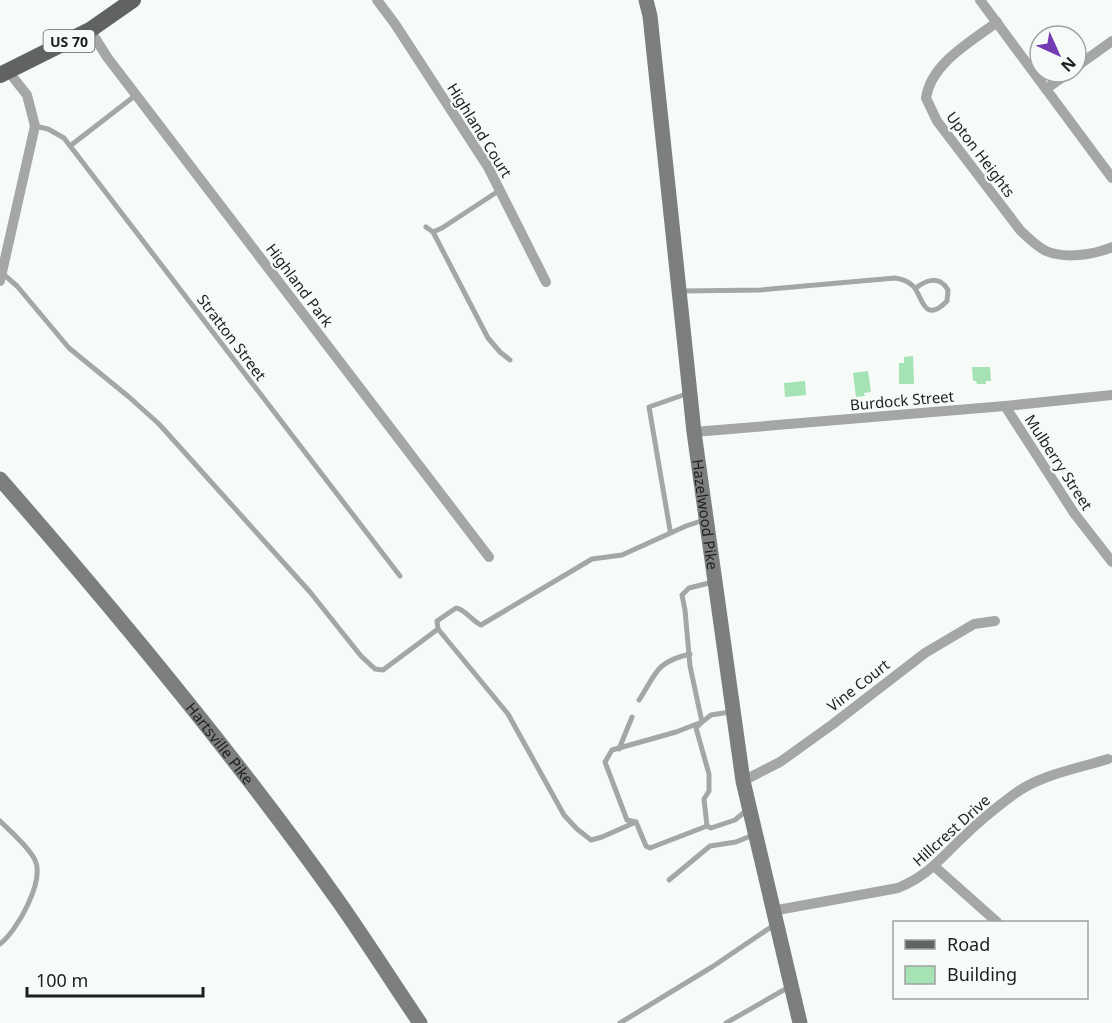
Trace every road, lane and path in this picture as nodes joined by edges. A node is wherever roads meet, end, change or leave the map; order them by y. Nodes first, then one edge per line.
1 (133, 0) edge
2 (377, 0) edge
3 (646, 0) edge
4 (980, 0) edge
5 (997, 22) junction
6 (90, 30) junction
7 (1112, 41) edge
8 (1088, 58) edge
9 (4, 73) edge
10 (1053, 84) edge
11 (1046, 89) junction
12 (136, 94) junction
13 (35, 126) junction
14 (70, 146) junction
15 (1112, 178) edge
16 (500, 190) junction
17 (426, 227) dead end
18 (433, 232) junction
19 (1112, 247) edge
20 (1, 277) edge
21 (546, 282) dead end
22 (916, 288) junction
23 (680, 291) junction
24 (510, 360) dead end
25 (690, 392) junction
26 (1112, 395) edge
27 (1005, 406) junction
28 (694, 432) junction
29 (0, 478) edge
30 (707, 519) junction
31 (672, 532) junction
32 (489, 557) dead end
33 (1112, 562) edge
34 (400, 576) dead end
35 (716, 581) junction
36 (994, 621) dead end
37 (438, 629) junction
38 (690, 654) junction
39 (639, 700) dead end
40 (734, 711) junction
41 (632, 717) dead end
42 (702, 722) junction
43 (619, 749) junction
44 (1108, 759) dead end
45 (743, 781) junction
46 (748, 809) junction
47 (0, 821) edge
48 (636, 822) junction
49 (707, 826) junction
50 (754, 834) junction
51 (934, 866) junction
52 (669, 880) dead end
53 (774, 917) junction
54 (996, 921) edge
55 (0, 944) edge
56 (791, 986) junction
57 (420, 1023) edge
58 (620, 1023) edge
59 (726, 1023) edge
60 (800, 1023) edge

1 - 6 main road, US 70
2 - 16 street, Highland Court
3 - 23 street, Hazelwood Pike
4 - 5 street
5 - 11 street
5 - 19 street, Upton Heights
6 - 9 main road, US 70
6 - 12 street, Highland Park
7 - 8 street
9 - 13 street
10 - 11 street
11 - 15 street
12 - 14 lane
12 - 32 street, Highland Park
13 - 14 lane, Stratton Street
13 - 20 street
14 - 34 lane, Stratton Street
16 - 18 lane
16 - 21 street, Highland Court
17 - 18 lane
18 - 24 lane
20 - 37 lane
22 - 22 lane
22 - 23 lane
23 - 25 street, Hazelwood Pike
25 - 28 street, Hazelwood Pike
25 - 31 lane
26 - 27 street, Burdock Street
27 - 28 street, Burdock Street
27 - 33 street, Mulberry Street
28 - 30 street, Hazelwood Pike
29 - 57 street, Hartsville Pike
30 - 31 lane
30 - 35 street, Hazelwood Pike
31 - 37 lane
35 - 38 lane
35 - 40 street, Hazelwood Pike
36 - 45 street, Vine Court
37 - 48 lane
38 - 39 lane
38 - 42 lane
40 - 42 lane
40 - 45 street, Hazelwood Pike
41 - 43 lane
42 - 43 lane
42 - 49 lane
43 - 48 lane
44 - 51 street, Hillcrest Drive
45 - 46 street, Hazelwood Pike
46 - 49 lane
46 - 50 street, Hazelwood Pike
47 - 55 lane
48 - 49 lane
50 - 52 lane
50 - 53 street, Hazelwood Pike
51 - 53 street, Hillcrest Drive
51 - 54 street
53 - 56 street, Hazelwood Pike
53 - 58 lane
56 - 59 lane
56 - 60 street, Hazelwood Pike

